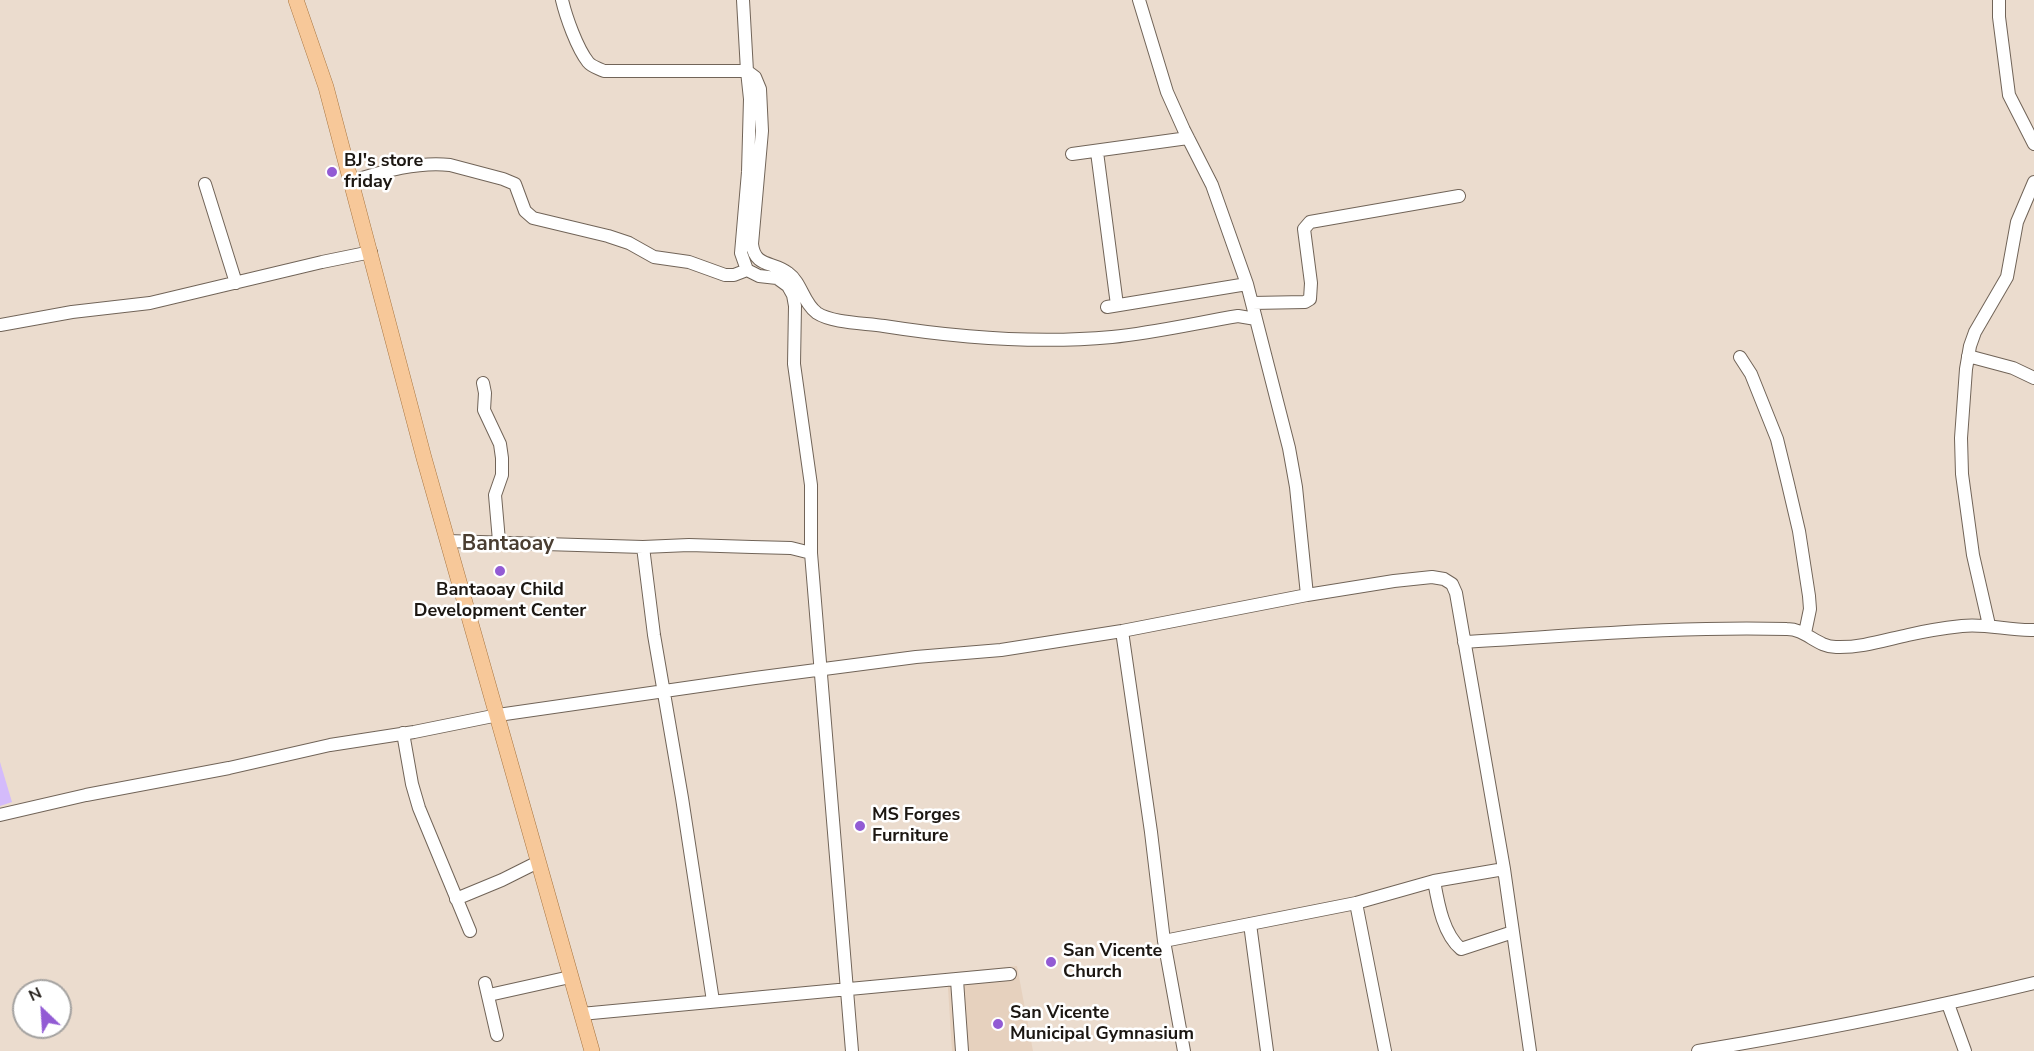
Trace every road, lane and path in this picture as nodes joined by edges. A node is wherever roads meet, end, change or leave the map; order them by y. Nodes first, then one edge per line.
1 (296, 0) edge
2 (562, 0) edge
3 (743, 0) edge
4 (1139, 0) edge
5 (1999, 0) edge
6 (747, 71) junction
7 (1188, 138) junction
8 (2034, 144) edge
9 (1097, 152) junction
10 (1072, 154) dead end
11 (352, 181) junction
12 (2034, 182) edge
13 (205, 184) dead end
14 (1459, 196) dead end
15 (371, 252) junction
16 (747, 270) junction
17 (236, 283) junction
18 (1247, 284) junction
19 (1252, 303) junction
20 (1256, 319) junction
21 (0, 325) edge
22 (1968, 356) junction
23 (1740, 357) dead end
24 (2034, 378) edge
25 (483, 383) dead end
26 (447, 541) junction
27 (499, 541) junction
28 (643, 547) junction
29 (811, 554) junction
30 (1307, 596) junction
31 (1989, 625) junction
32 (2034, 630) edge
33 (1122, 631) junction
34 (1805, 633) junction
35 (1464, 642) junction
36 (820, 670) junction
37 (664, 691) junction
38 (498, 715) junction
39 (403, 733) junction
40 (0, 815) edge
41 (538, 862) junction
42 (1504, 869) junction
43 (1434, 881) junction
44 (456, 899) junction
45 (1356, 903) junction
46 (1250, 924) junction
47 (470, 931) dead end
48 (1513, 932) junction
49 (1164, 941) junction
50 (1010, 974) dead end
51 (570, 977) junction
52 (957, 980) junction
53 (2034, 983) edge
54 (849, 990) junction
55 (713, 1001) junction
56 (1948, 1004) junction
57 (581, 1014) junction
58 (497, 1035) dead end
59 (592, 1051) edge
60 (852, 1051) edge
61 (962, 1051) edge
62 (1184, 1051) edge
63 (1267, 1051) edge
64 (1385, 1051) edge
65 (1530, 1051) edge
66 (1698, 1051) edge
67 (1965, 1051) edge

1 - 11 main road
2 - 6 street
3 - 6 street
4 - 7 street
5 - 8 street
6 - 16 street
6 - 20 street
7 - 9 street
7 - 18 street
9 - 10 street
9 - 18 street
11 - 15 main road
11 - 16 street
12 - 22 street
13 - 17 street
14 - 19 street
15 - 17 street
15 - 26 main road
16 - 29 street
17 - 21 street
18 - 19 street
19 - 20 street
20 - 30 street
22 - 24 street
22 - 31 street
23 - 34 street
25 - 27 street
26 - 27 street
26 - 38 main road
27 - 28 street
28 - 29 street
28 - 37 street
29 - 36 street
30 - 33 street
30 - 35 street
31 - 32 street
31 - 34 street
33 - 36 street
33 - 49 street
34 - 35 street
35 - 42 street
36 - 37 street
36 - 54 street
37 - 38 street
37 - 55 street
38 - 39 street
38 - 41 main road
39 - 40 street
39 - 44 street
41 - 44 street
41 - 51 main road
42 - 43 street
42 - 48 street
43 - 45 street
43 - 48 street
44 - 47 street
45 - 46 street
45 - 64 street
46 - 49 street
46 - 63 street
48 - 65 street
49 - 62 street
50 - 52 street
51 - 57 main road
51 - 58 street
52 - 54 street
52 - 61 street
53 - 56 street
54 - 55 street
54 - 60 street
55 - 57 street
56 - 66 street
56 - 67 street
57 - 59 main road

